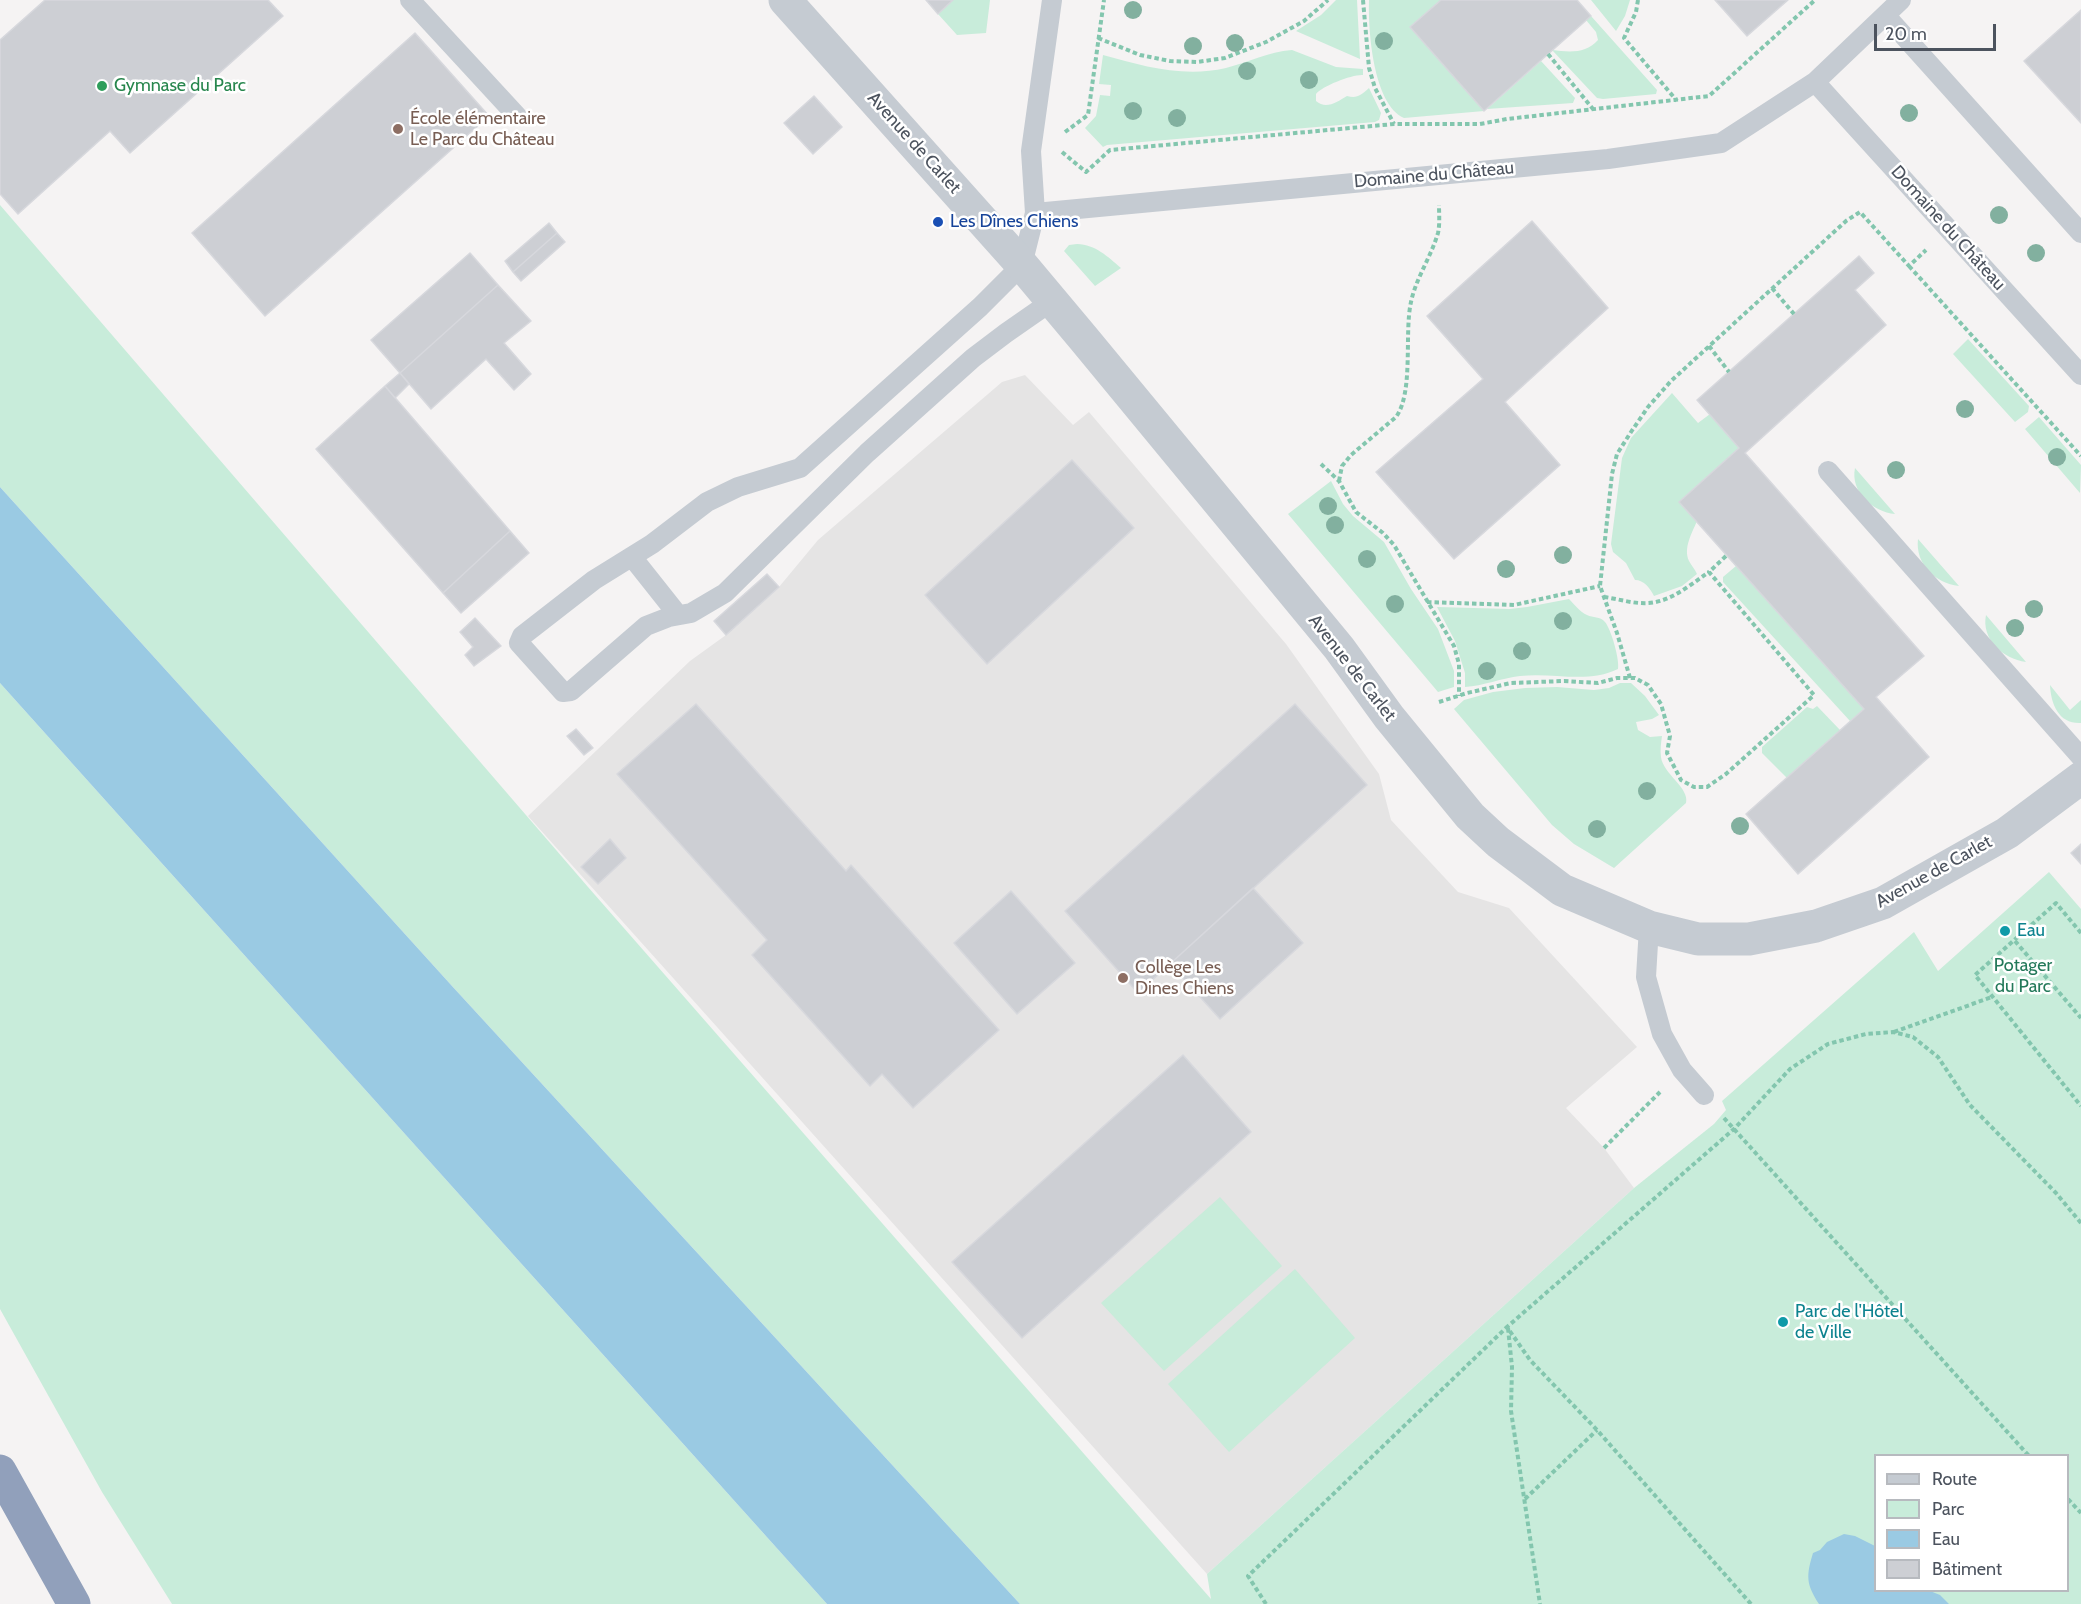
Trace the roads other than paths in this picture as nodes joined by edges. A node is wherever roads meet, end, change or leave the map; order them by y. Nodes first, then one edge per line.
1 (410, 0) edge
2 (785, 0) edge
3 (1052, 0) edge
4 (1900, 0) edge
5 (1886, 16) junction
6 (1815, 82) junction
7 (517, 116) dead end
8 (1035, 213) junction
9 (2081, 233) edge
10 (1022, 265) junction
11 (1052, 301) junction
12 (2081, 375) edge
13 (1828, 471) dead end
14 (632, 556) junction
15 (678, 615) junction
16 (2081, 757) edge
17 (2081, 778) edge
18 (1649, 927) junction
19 (1704, 1095) road end
20 (0, 1471) edge
21 (74, 1604) edge

1 - 7 lane
2 - 10 street, Avenue de Carlet
3 - 8 lane
4 - 5 lane, Domaine du Château
5 - 6 lane, Domaine du Château
5 - 9 lane
6 - 8 lane, Domaine du Château
6 - 12 lane, Domaine du Château
8 - 10 lane
10 - 11 street, Avenue de Carlet
10 - 14 lane
11 - 15 lane
11 - 18 street, Avenue de Carlet
13 - 16 lane
14 - 15 lane
14 - 15 lane
17 - 18 street, Avenue de Carlet
18 - 19 lane
20 - 21 highway

